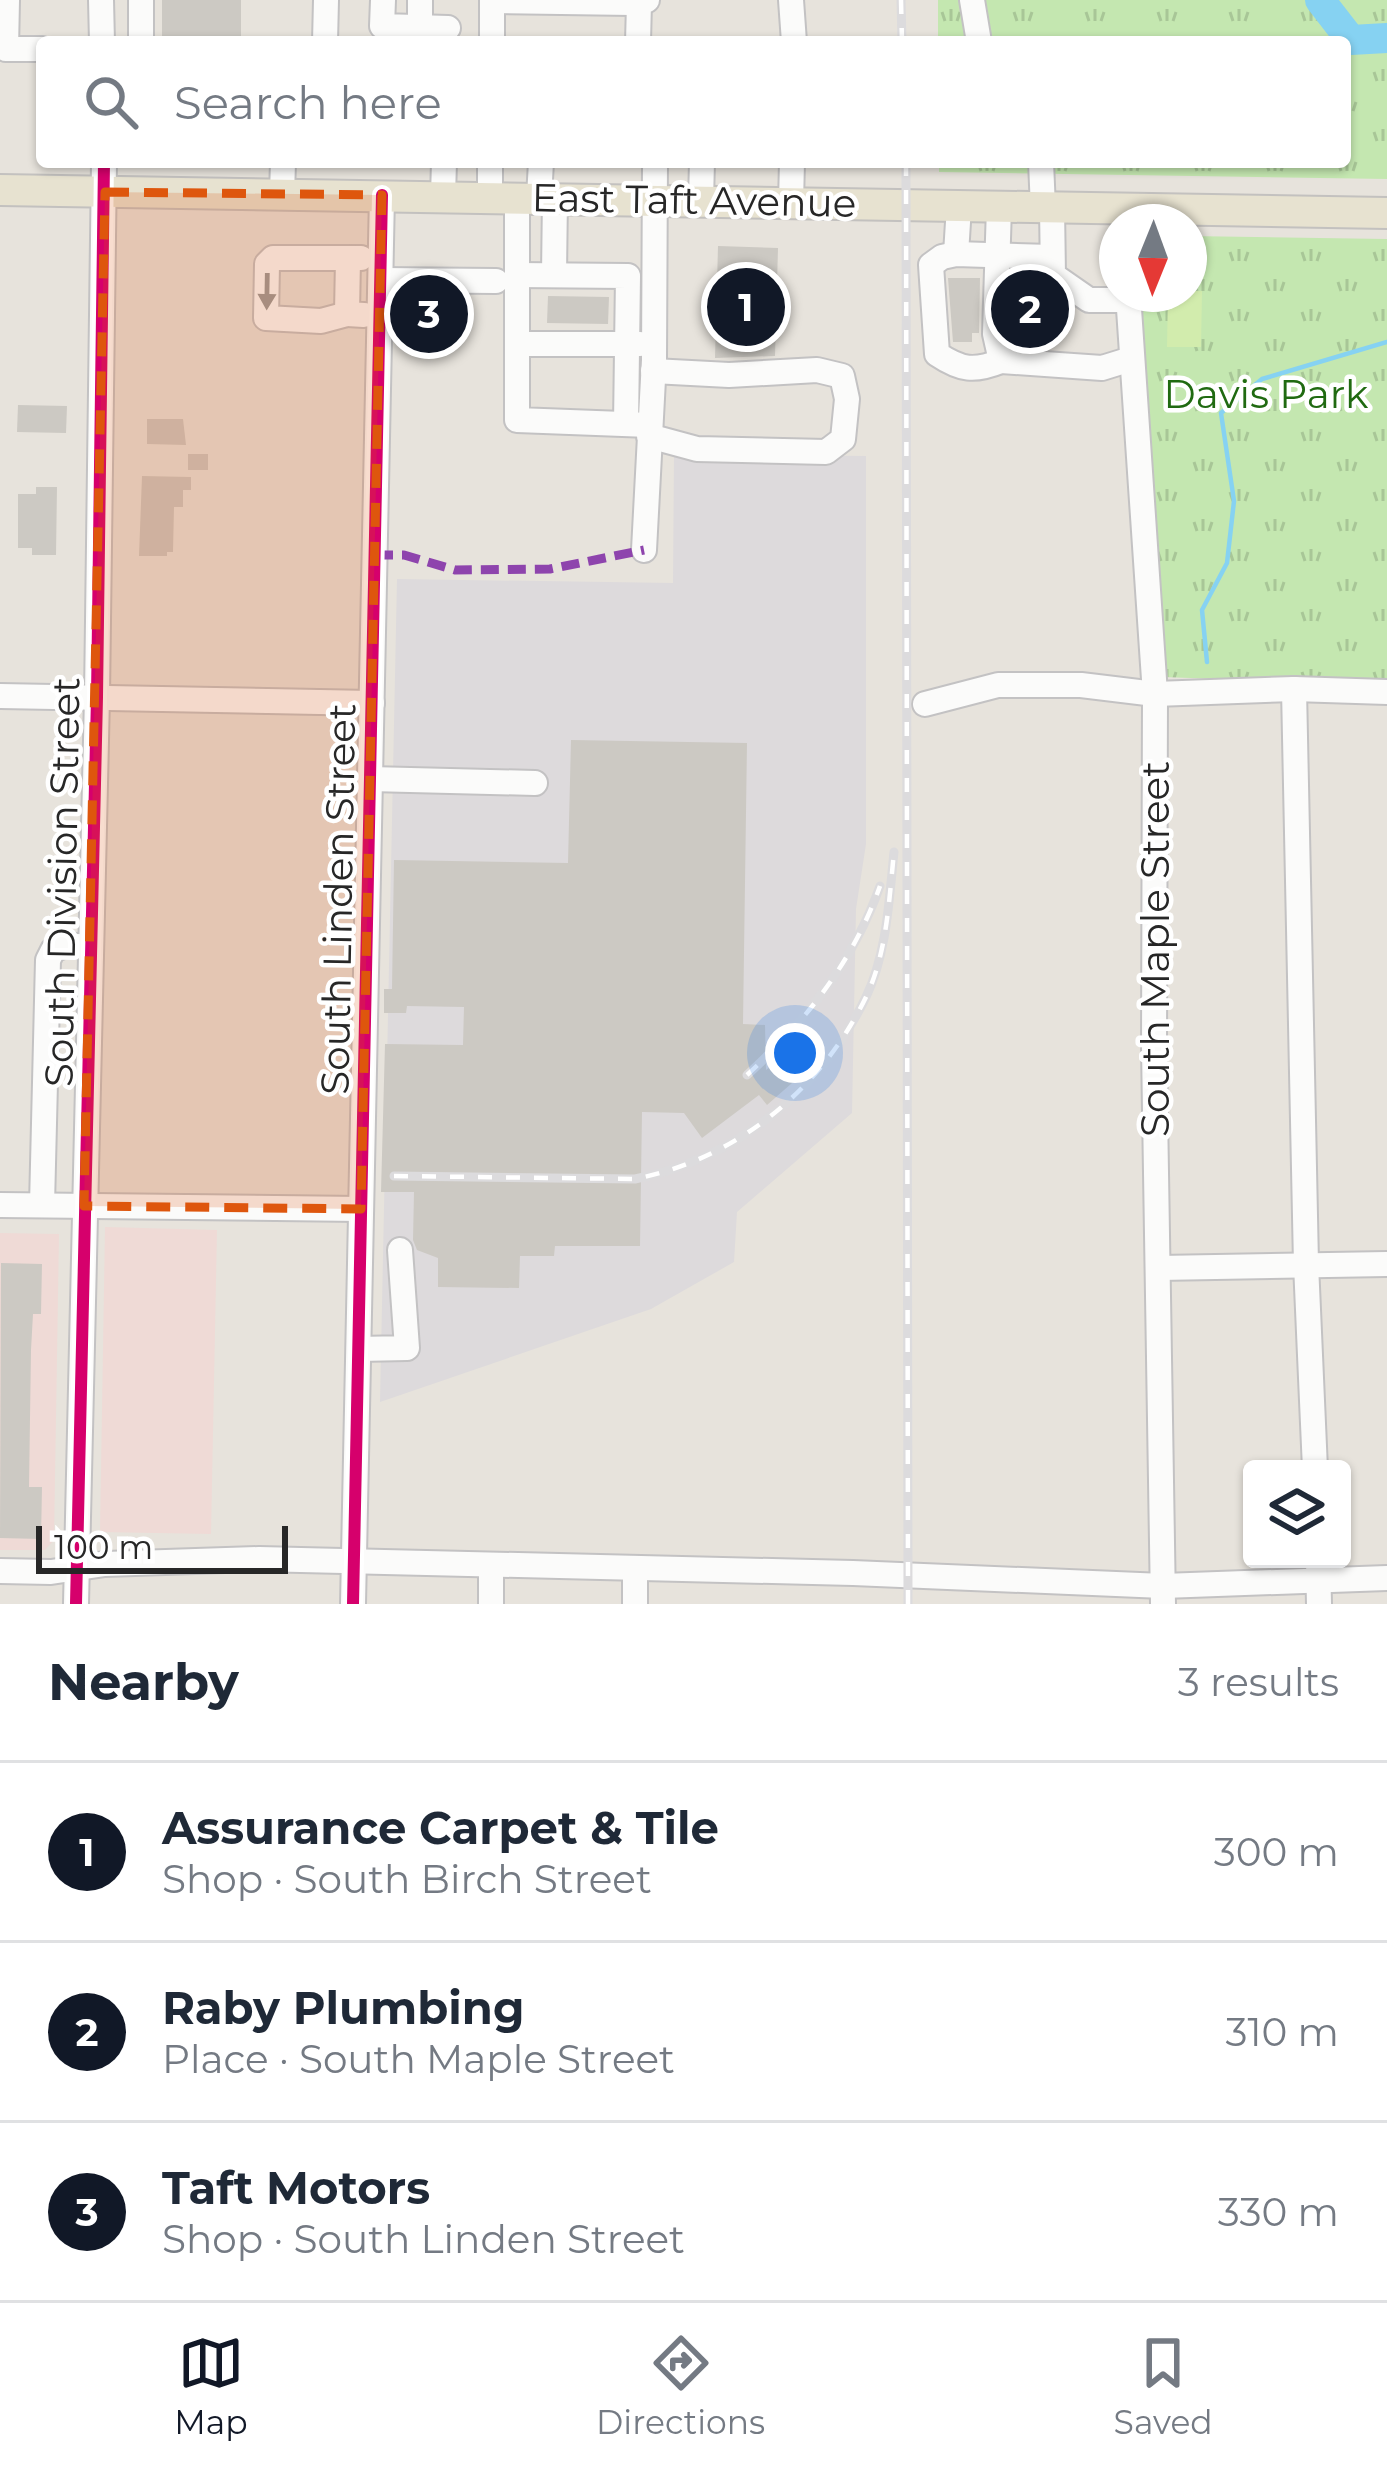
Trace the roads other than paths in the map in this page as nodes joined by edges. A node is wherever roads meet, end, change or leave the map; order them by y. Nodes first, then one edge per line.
1 (7, 0) edge
2 (101, 0) edge
3 (141, 0) edge
4 (326, 0) edge
5 (383, 0) edge
6 (420, 0) edge
7 (448, 0) edge
8 (492, 0) edge
9 (790, 0) edge
10 (972, 0) edge
11 (538, 1) edge
12 (584, 1) edge
13 (638, 2) edge
14 (420, 28) junction
15 (447, 35) edge
16 (102, 36) edge
17 (140, 36) edge
18 (325, 36) edge
19 (492, 36) edge
20 (638, 36) edge
21 (794, 36) edge
22 (978, 36) edge
23 (36, 50) edge
24 (283, 168) edge
25 (444, 168) edge
26 (496, 168) edge
27 (538, 168) edge
28 (656, 168) edge
29 (702, 168) edge
30 (792, 168) edge
31 (1042, 168) edge
32 (105, 177) edge
33 (0, 190) edge
34 (282, 194) junction
35 (382, 195) junction
36 (443, 196) junction
37 (525, 197) junction
38 (655, 199) junction
39 (700, 200) junction
40 (790, 202) junction
41 (959, 206) junction
42 (999, 207) junction
43 (1047, 208) junction
44 (1099, 213) edge
45 (1387, 213) edge
46 (1207, 214) edge
47 (956, 254) junction
48 (998, 256) junction
49 (1051, 257) junction
50 (348, 258) junction
51 (381, 268) junction
52 (554, 275) junction
53 (628, 276) junction
54 (655, 277) junction
55 (507, 278) junction
56 (1099, 299) edge
57 (1129, 312) edge
58 (347, 314) junction
59 (380, 315) junction
60 (517, 344) junction
61 (626, 344) junction
62 (654, 344) junction
63 (1131, 359) junction
64 (1001, 361) junction
65 (653, 371) junction
66 (642, 428) junction
67 (644, 550) dead end
68 (1294, 689) junction
69 (1387, 692) edge
70 (1155, 694) junction
71 (0, 696) edge
72 (97, 697) junction
73 (372, 703) junction
74 (925, 704) dead end
75 (370, 779) junction
76 (536, 783) dead end
77 (89, 947) junction
78 (0, 1205) edge
79 (42, 1205) junction
80 (84, 1205) junction
81 (361, 1209) junction
82 (400, 1250) dead end
83 (1306, 1264) junction
84 (1387, 1264) edge
85 (1159, 1268) junction
86 (359, 1349) junction
87 (1315, 1460) edge
88 (354, 1562) junction
89 (491, 1565) junction
90 (76, 1568) junction
91 (635, 1569) junction
92 (0, 1571) edge
93 (1387, 1578) edge
94 (1318, 1581) edge
95 (1163, 1595) edge
96 (76, 1604) edge
97 (353, 1604) edge
98 (491, 1604) edge
99 (634, 1604) edge

1 - 23 street
2 - 16 street
3 - 17 street
4 - 18 street
5 - 14 street
6 - 14 street
7 - 15 street
8 - 11 street
8 - 19 street
9 - 21 street
10 - 22 street
11 - 12 street
12 - 13 street
13 - 20 street
14 - 15 street
24 - 34 street
25 - 36 street
26 - 37 street
27 - 37 street
28 - 38 street
29 - 39 street
30 - 40 street
31 - 43 street
32 - 33 main road, East Taft Avenue
32 - 34 main road, East Taft Avenue
32 - 72 street, South Division Street
34 - 35 main road, East Taft Avenue
35 - 36 main road, East Taft Avenue
35 - 51 street, South Linden Street
36 - 37 main road, East Taft Avenue
37 - 38 main road, East Taft Avenue
37 - 52 street
37 - 55 street
38 - 39 main road, East Taft Avenue
38 - 54 street
39 - 40 main road, East Taft Avenue
40 - 41 main road, East Taft Avenue
41 - 42 main road, East Taft Avenue
41 - 47 street
42 - 43 main road, East Taft Avenue
42 - 48 street
43 - 44 main road, East Taft Avenue
43 - 49 street
45 - 46 main road, East Taft Avenue
47 - 48 street
47 - 64 street
48 - 49 street
48 - 64 street
49 - 56 street
50 - 51 street
50 - 58 street
50 -> 58 street
51 - 55 street
51 - 59 street, South Linden Street
52 - 53 street
52 - 55 street
53 - 54 street
53 - 61 street
54 - 62 street
55 - 60 street
57 - 63 street, South Maple Street
58 - 59 street
59 - 73 street, South Linden Street
60 - 61 street
60 - 66 street
61 - 62 street
61 - 66 street
62 - 65 street
63 - 64 street
63 - 70 street, South Maple Street
65 - 66 street
65 - 66 street
66 - 67 street
68 - 69 street
68 - 70 street
68 - 83 street
70 - 74 street
70 - 85 street, South Maple Street
71 - 72 street
72 - 73 street
72 - 77 street, South Division Street
73 - 75 street, South Linden Street
75 - 76 street
75 - 81 street, South Linden Street
77 - 79 street
77 - 80 street, South Division Street
78 - 79 street
79 - 80 street
80 - 81 street
80 - 90 street, South Division Street
81 - 86 street, South Linden Street
82 - 86 street
83 - 84 street
83 - 85 street
83 - 87 street
85 - 95 street, South Maple Street
86 - 88 street, South Linden Street
88 - 89 street
88 - 90 street
88 - 97 street, South Linden Street
89 - 91 street
89 - 98 street
90 - 92 street
90 - 96 street, South Division Street
91 - 95 street
91 - 99 street
93 - 94 street
94 - 95 street

